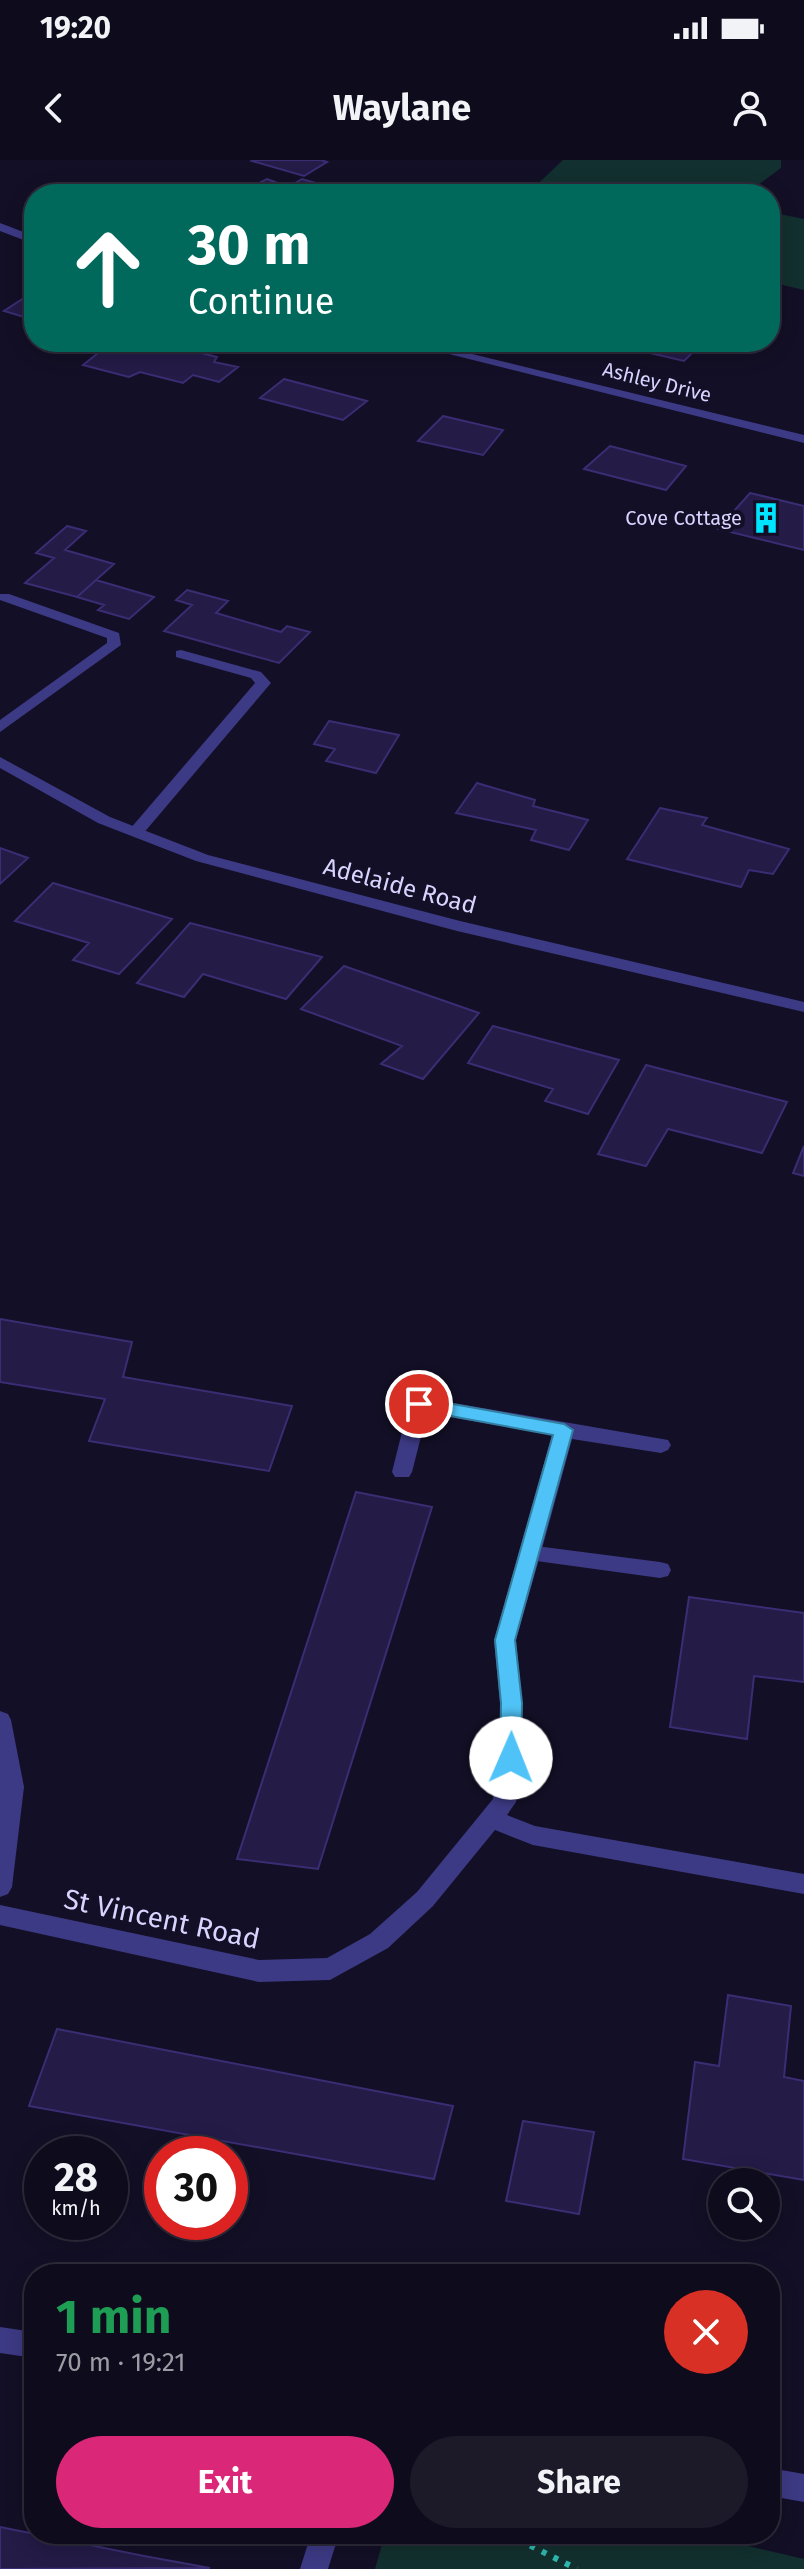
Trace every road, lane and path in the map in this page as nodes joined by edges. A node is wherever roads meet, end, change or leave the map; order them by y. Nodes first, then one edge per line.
1 (0, 227) edge
2 (24, 236) edge
3 (448, 352) edge
4 (804, 439) edge
5 (4, 597) dead end
6 (181, 654) dead end
7 (0, 727) edge
8 (0, 762) edge
9 (136, 832) junction
10 (804, 1007) edge
11 (564, 1430) junction
12 (661, 1445) dead end
13 (402, 1472) dead end
14 (532, 1546) junction
15 (660, 1570) dead end
16 (0, 1720) edge
17 (6, 1786) edge
18 (490, 1818) junction
19 (804, 1884) edge
20 (0, 1887) edge
21 (0, 1915) edge
22 (0, 2340) edge
23 (24, 2344) edge
24 (780, 2484) edge
25 (804, 2488) edge
26 (322, 2544) edge
27 (527, 2544) edge
28 (314, 2569) edge
29 (577, 2569) edge

1 - 2 street
3 - 4 street, Ashley Drive
5 - 7 street
6 - 9 street
8 - 9 street, Adelaide Road
9 - 10 street, Adelaide Road
11 - 12 street
11 - 13 street
11 - 14 street, St Vincent Road
14 - 15 street
14 - 18 street, St Vincent Road
16 - 17 street
17 - 20 street
18 - 19 street
18 - 21 street, St Vincent Road
22 - 23 street
24 - 25 street
26 - 28 street
27 - 29 path

